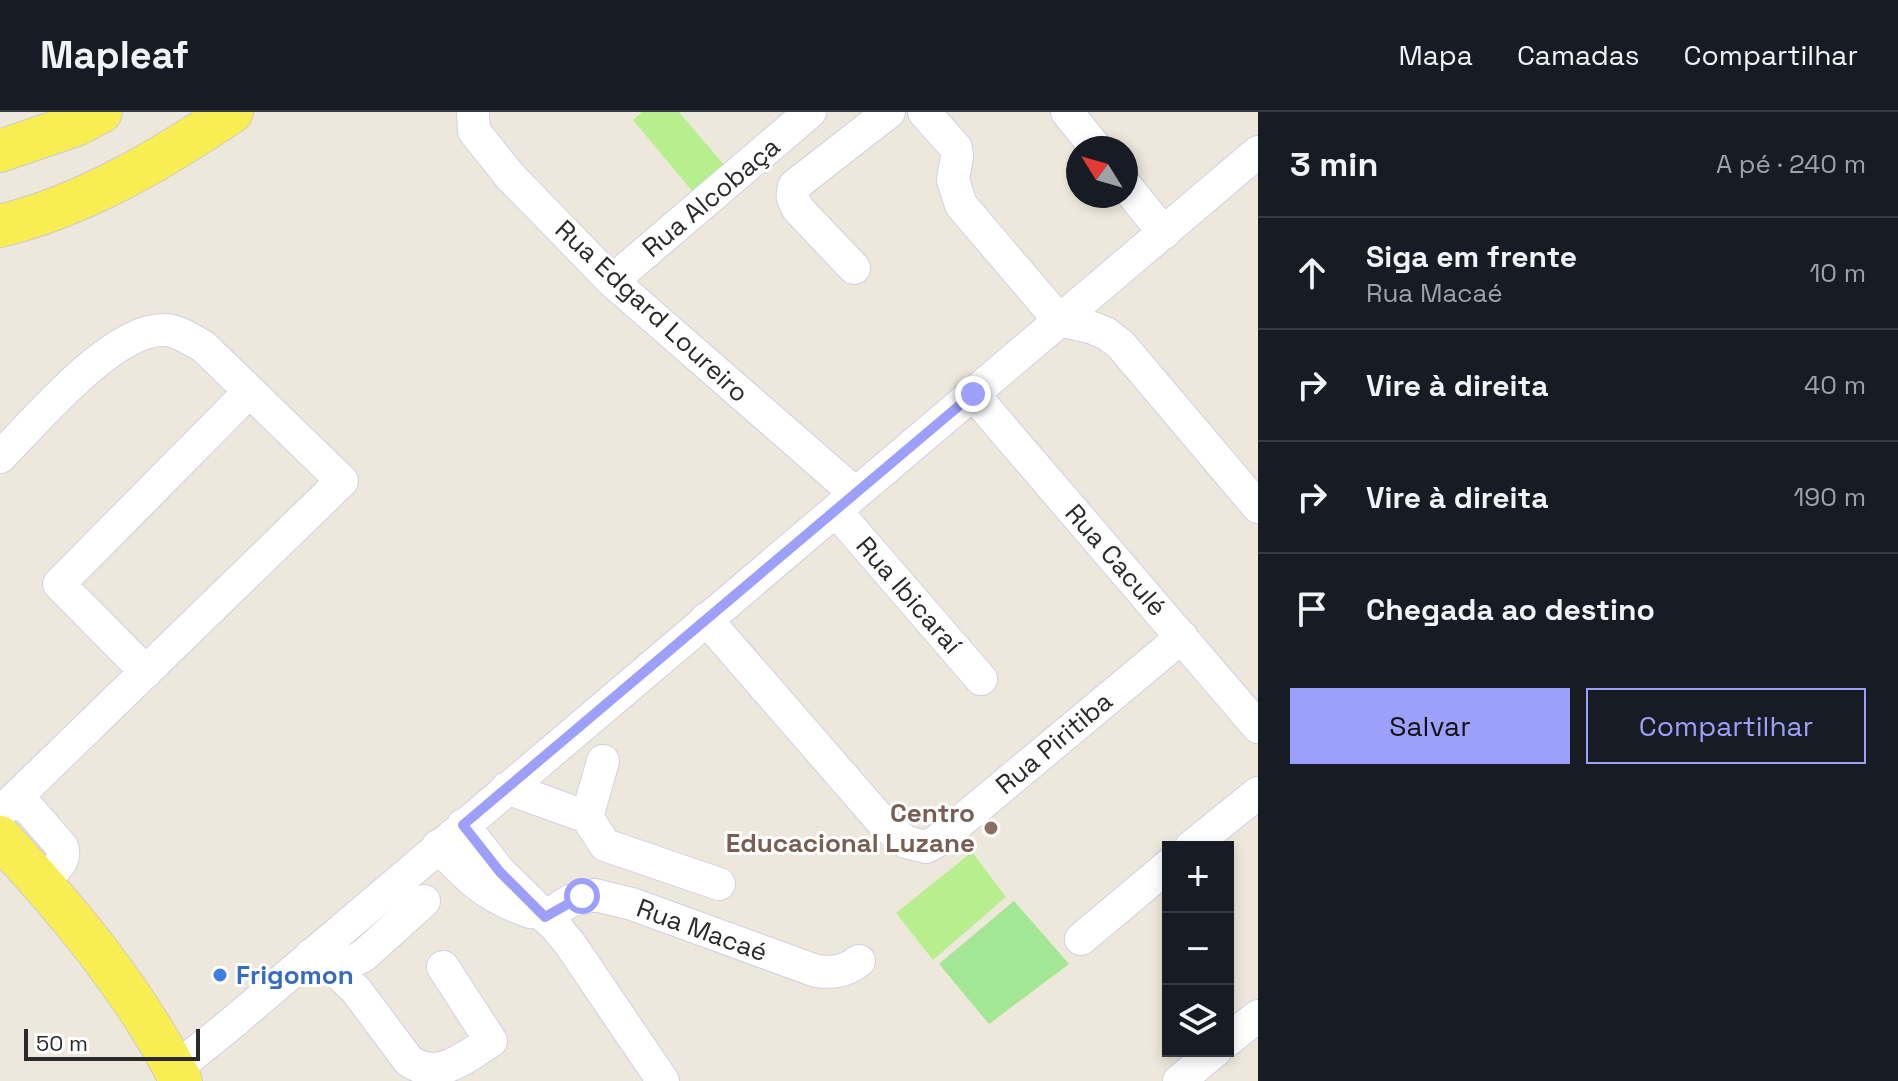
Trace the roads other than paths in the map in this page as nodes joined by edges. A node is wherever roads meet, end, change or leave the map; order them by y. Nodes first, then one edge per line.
1 (101, 112) edge
2 (232, 112) edge
3 (473, 112) edge
4 (810, 112) edge
5 (889, 112) edge
6 (924, 112) edge
7 (1067, 112) edge
8 (1086, 136) edge
9 (0, 151) edge
10 (1258, 152) edge
11 (1138, 201) edge
12 (0, 226) edge
13 (1164, 233) junction
14 (854, 268) dead end
15 (612, 281) junction
16 (1059, 320) junction
17 (249, 392) junction
18 (973, 394) junction
19 (0, 457) edge
20 (846, 502) junction
21 (1258, 507) edge
22 (706, 619) junction
23 (1182, 637) junction
24 (146, 672) junction
25 (981, 679) dead end
26 (1258, 727) edge
27 (603, 761) dead end
28 (507, 788) junction
29 (1258, 793) edge
30 (9, 805) edge
31 (587, 817) junction
32 (463, 825) junction
33 (0, 837) edge
34 (1198, 841) edge
35 (438, 846) junction
36 (1162, 871) edge
37 (42, 882) junction
38 (719, 884) dead end
39 (424, 901) dead end
40 (545, 917) junction
41 (1081, 939) dead end
42 (859, 961) dead end
43 (323, 963) junction
44 (443, 967) dead end
45 (1258, 1016) edge
46 (1234, 1035) edge
47 (1208, 1057) edge
48 (178, 1075) edge
49 (663, 1081) edge
50 (1179, 1081) edge

1 - 9 main road
2 - 12 main road
3 - 15 street, Rua Edgard Loureiro
4 - 15 street, Rua Alcobaça
5 - 14 street
6 - 16 street
7 - 8 street
10 - 13 street
11 - 13 street
13 - 16 street
15 - 20 street, Rua Edgard Loureiro
16 - 18 street
16 - 21 street
17 - 19 street
17 - 24 street
17 - 24 street
18 - 20 street
18 - 23 street, Rua Caculé
20 - 22 street
20 - 25 street, Rua Ibicaraí
22 - 23 street, Rua Piritiba
22 - 28 street
23 - 26 street, Rua Caculé
24 - 30 street
27 - 31 street
28 - 31 street
28 - 32 street
29 - 34 street
30 - 37 street
31 - 38 street
32 - 35 street
32 - 40 street
33 - 37 main road
35 - 40 street
35 - 43 street
36 - 41 street
37 - 48 main road
39 - 43 street
40 - 42 street, Rua Macaé
40 - 49 street
43 - 44 street
43 - 48 street
45 - 46 street
47 - 50 street

